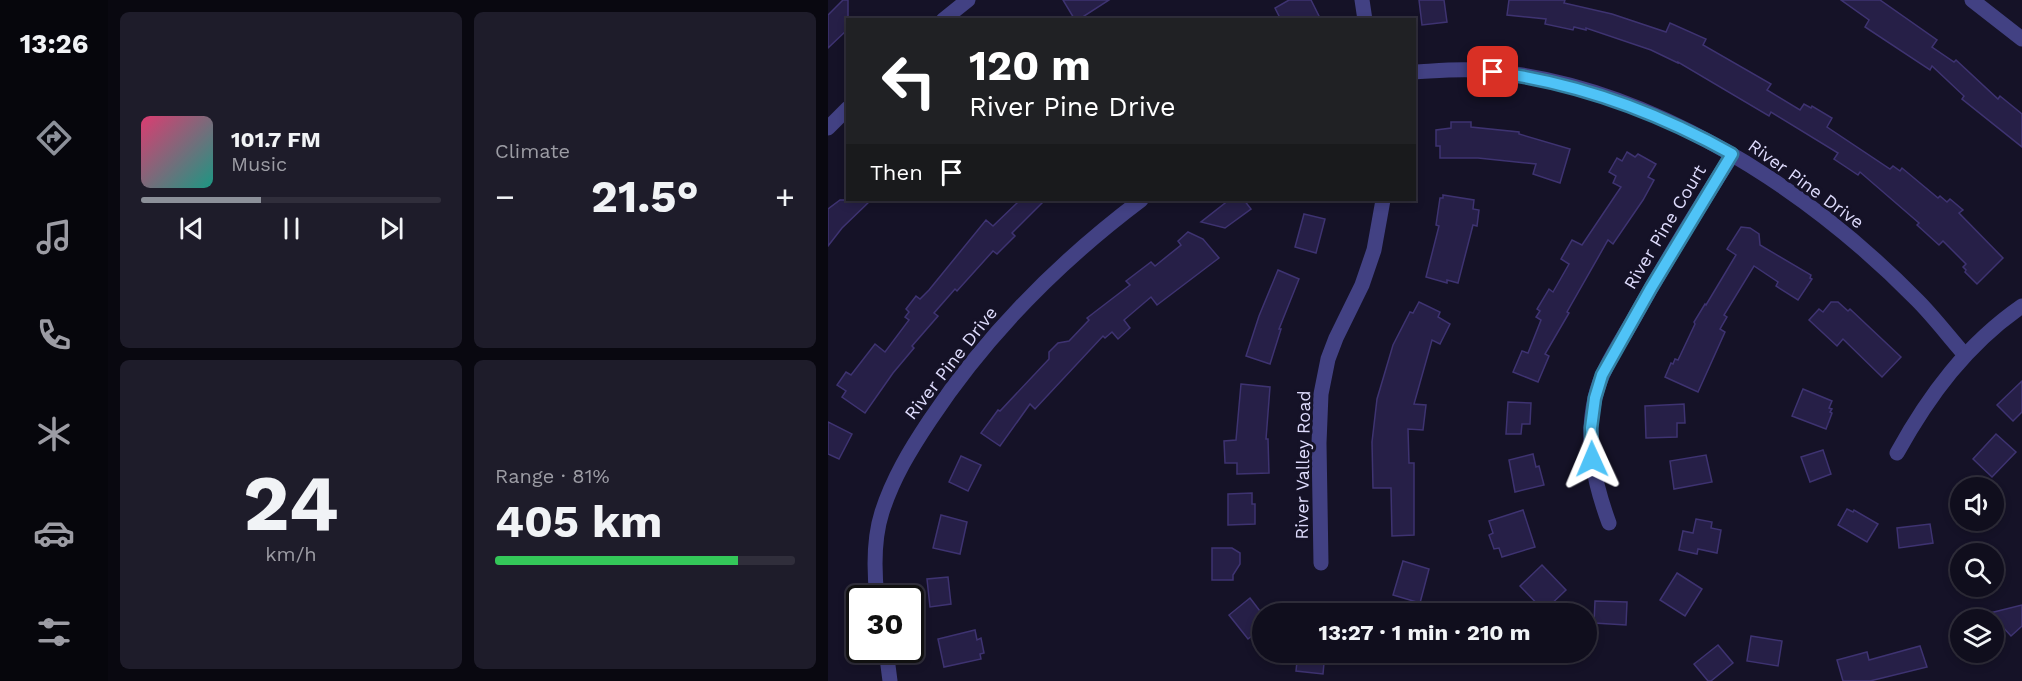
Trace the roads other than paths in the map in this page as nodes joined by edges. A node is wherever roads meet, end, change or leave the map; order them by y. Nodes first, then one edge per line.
1 (968, 0) edge
2 (1362, 0) edge
3 (1972, 0) edge
4 (946, 18) edge
5 (1365, 18) edge
6 (2022, 39) edge
7 (1416, 72) edge
8 (846, 110) edge
9 (828, 128) edge
10 (1732, 154) junction
11 (1140, 201) edge
12 (1383, 201) edge
13 (2022, 306) edge
14 (1965, 355) junction
15 (1897, 453) dead end
16 (1609, 523) dead end
17 (1321, 563) dead end
18 (876, 585) edge
19 (888, 663) edge
20 (890, 681) edge

1 - 4 street
2 - 5 street
3 - 6 street
7 - 10 street, River Pine Drive
8 - 9 street
10 - 14 street, River Pine Drive
10 - 16 street, River Pine Court
11 - 18 street, River Pine Drive
12 - 17 street, River Valley Road
13 - 14 street
14 - 15 street
19 - 20 street

